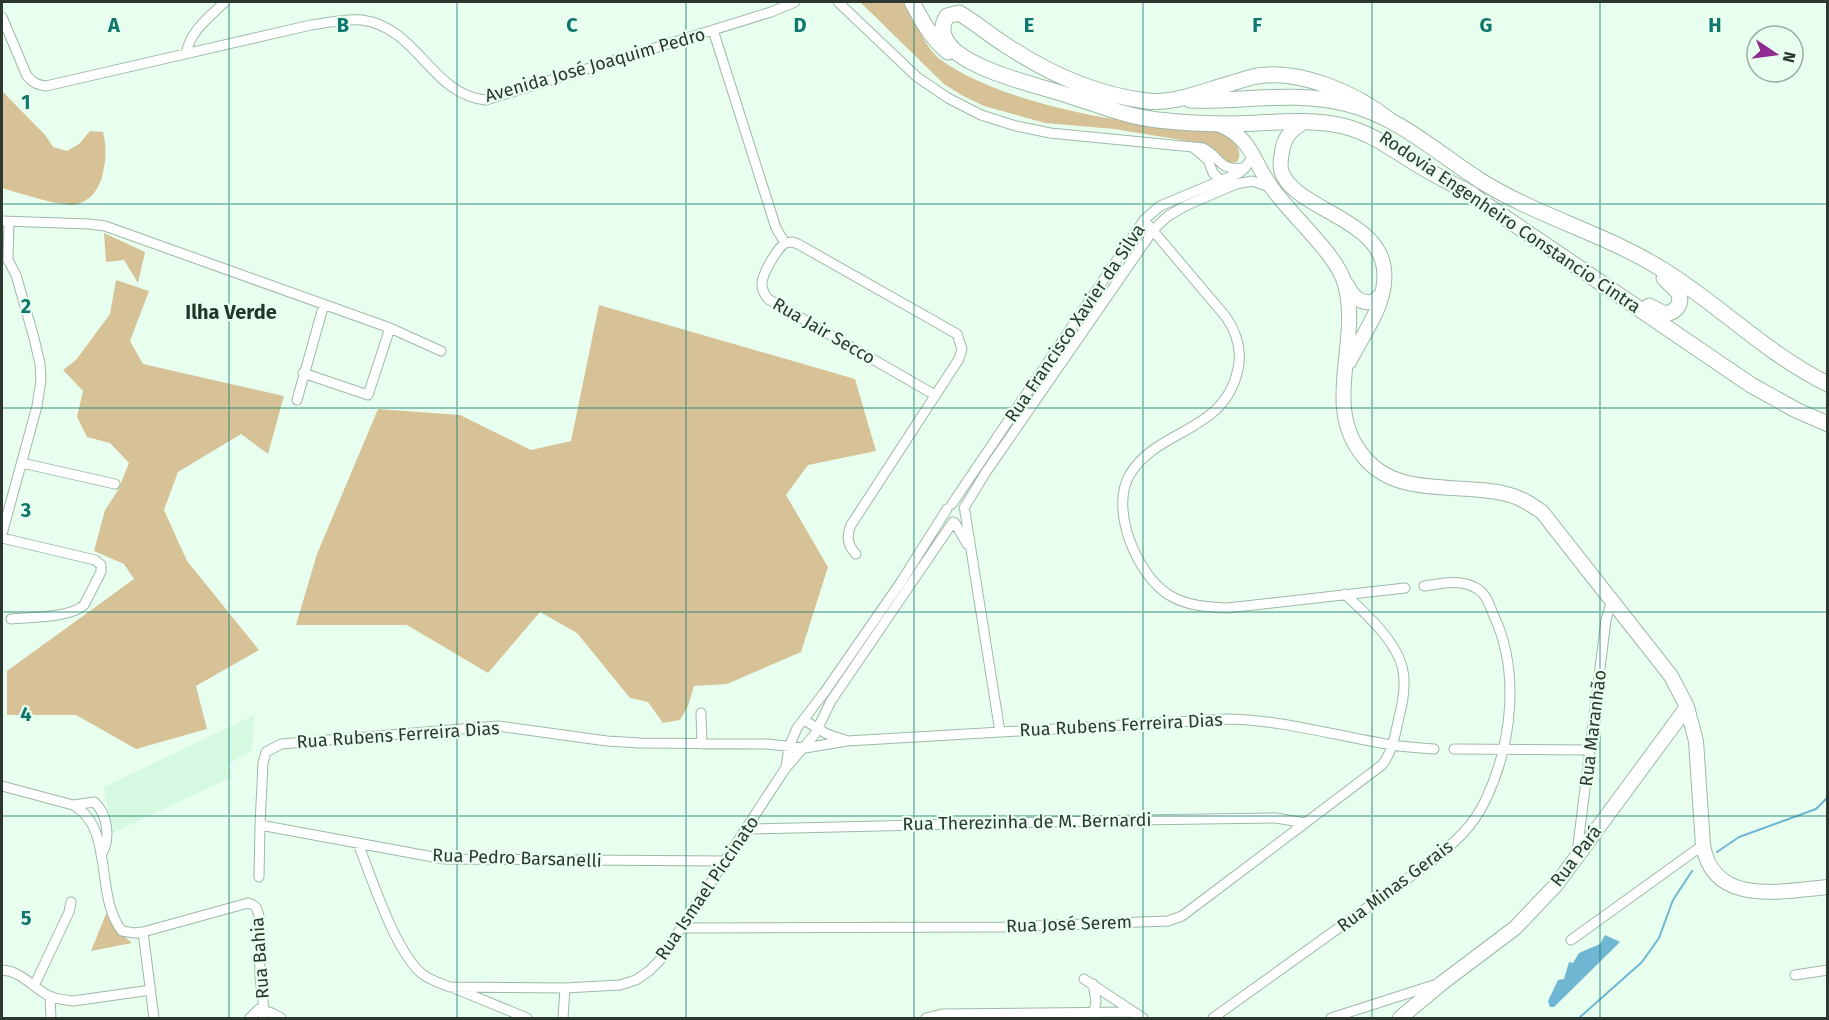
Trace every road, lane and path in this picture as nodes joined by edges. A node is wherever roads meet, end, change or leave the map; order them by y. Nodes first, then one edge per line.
1 (225, 2) edge
2 (795, 2) edge
3 (838, 2) edge
4 (912, 2) edge
5 (960, 2) edge
6 (2, 17) edge
7 (713, 30) junction
8 (186, 54) junction
9 (1295, 96) junction
10 (1172, 99) junction
11 (1100, 105) junction
12 (1388, 119) junction
13 (1306, 121) junction
14 (1217, 124) junction
15 (1194, 148) junction
16 (1254, 154) junction
17 (1245, 168) junction
18 (1213, 173) junction
19 (1220, 181) junction
20 (1229, 187) junction
21 (1270, 187) junction
22 (1203, 189) junction
23 (1472, 195) junction
24 (1497, 211) junction
25 (1144, 220) junction
26 (5, 222) edge
27 (1154, 229) junction
28 (785, 243) junction
29 (5, 261) edge
30 (1344, 281) junction
31 (1382, 294) junction
32 (324, 304) junction
33 (390, 328) junction
34 (441, 351) dead end
35 (1346, 367) junction
36 (303, 374) junction
37 (1827, 384) edge
38 (935, 395) junction
39 (297, 400) dead end
40 (1827, 424) edge
41 (22, 463) junction
42 (115, 484) dead end
43 (950, 507) junction
44 (964, 510) junction
45 (954, 523) junction
46 (933, 532) junction
47 (2, 536) edge
48 (942, 539) junction
49 (970, 548) junction
50 (856, 554) dead end
51 (1424, 586) dead end
52 (1405, 588) dead end
53 (1345, 594) junction
54 (1612, 600) junction
55 (11, 619) dead end
56 (1687, 707) junction
57 (701, 713) dead end
58 (804, 720) junction
59 (818, 728) junction
60 (1000, 732) junction
61 (793, 737) junction
62 (847, 741) junction
63 (702, 744) junction
64 (767, 744) junction
65 (1393, 745) junction
66 (789, 747) junction
67 (805, 748) junction
68 (1434, 749) dead end
69 (1454, 749) dead end
70 (1504, 750) junction
71 (1590, 750) junction
72 (785, 769) junction
73 (2, 786) edge
74 (73, 805) junction
75 (1305, 823) junction
76 (260, 825) junction
77 (748, 829) junction
78 (358, 844) junction
79 (1703, 845) junction
80 (101, 855) junction
81 (1577, 856) junction
82 (725, 861) junction
83 (259, 877) dead end
84 (1827, 887) edge
85 (71, 902) dead end
86 (681, 928) junction
87 (143, 932) junction
88 (1571, 940) dead end
89 (2, 970) edge
90 (1827, 970) edge
91 (1795, 975) dead end
92 (1442, 983) junction
93 (34, 986) junction
94 (450, 987) junction
95 (565, 988) junction
96 (151, 990) junction
97 (50, 996) junction
98 (1094, 1011) junction
99 (1133, 1012) junction
100 (263, 1015) edge
101 (960, 1016) edge
102 (51, 1018) edge
103 (154, 1018) edge
104 (250, 1018) edge
105 (279, 1018) edge
106 (527, 1018) edge
107 (563, 1018) edge
108 (926, 1018) edge
109 (1143, 1018) edge
110 (1213, 1018) edge
111 (1331, 1018) edge
112 (1400, 1018) edge

1 - 8 street
2 - 7 street, Avenida José Joaquim Pedro
3 - 15 street
4 - 11 main road, Rodovia Engenheiro Constancio Cintra
5 - 10 main road, Rodovia Engenheiro Constancio Cintra
6 - 8 street, Avenida José Joaquim Pedro
7 - 8 street, Avenida José Joaquim Pedro
7 - 28 street
9 - 10 main road, Rodovia Engenheiro Constancio Cintra
9 - 12 main road, Rodovia Engenheiro Constancio Cintra
9 - 24 main road
10 - 11 main road
10 - 12 main road
11 - 14 main road
11 - 23 main road, Rodovia Engenheiro Constancio Cintra
12 - 37 main road, Rodovia Engenheiro Constancio Cintra
13 - 14 main road
13 - 23 main road
13 - 31 main road
14 - 16 main road
15 - 17 street
15 - 18 street
16 - 17 street, Rua Francisco Xavier da Silva
16 - 21 main road
17 - 19 street, Rua Francisco Xavier da Silva
18 - 19 street
18 - 22 street
19 - 20 street
19 - 22 street, Rua Francisco Xavier da Silva
20 - 21 street, Rua Francisco Xavier da Silva
20 - 27 street, Rua Francisco Xavier da Silva
21 - 30 main road
22 - 25 street, Rua Francisco Xavier da Silva
23 - 24 main road, Rodovia Engenheiro Constancio Cintra
24 - 40 main road, Rodovia Engenheiro Constancio Cintra
25 - 27 street
25 - 43 street, Rua Francisco Xavier da Silva
26 - 29 street
26 - 32 street
27 - 44 street, Rua Francisco Xavier da Silva
27 - 53 street
28 - 38 street, Rua Jair Secco
28 - 38 street
29 - 41 street
30 - 31 main road
30 - 35 main road
31 - 35 main road
32 - 33 street
32 - 36 street
33 - 34 street
33 - 36 street
35 - 54 main road
36 - 39 street
38 - 50 street
41 - 42 street
41 - 47 street
43 - 44 street
43 - 45 street
43 - 46 street, Rua Francisco Xavier da Silva
44 - 45 street
44 - 49 street
45 - 48 street
45 - 49 street
46 - 48 street
46 - 58 street, Rua Francisco Xavier da Silva
47 - 55 street
48 - 59 street
49 - 60 street
51 - 70 street, Rua Minas Gerais
52 - 53 street
53 - 65 street
54 - 56 main road
54 - 71 street, Rua Maranhão
56 - 79 main road
56 - 81 main road, Rua Pará
57 - 63 street
58 - 59 street
58 - 61 street, Rua Francisco Xavier da Silva
59 - 62 street
59 - 67 street
60 - 62 street, Rua Rubens Ferreira Dias
60 - 65 street, Rua Rubens Ferreira Dias
61 - 64 street, Rua Rubens Ferreira Dias
61 - 66 street, Rua Francisco Xavier da Silva
62 - 67 street, Rua Rubens Ferreira Dias
63 - 64 street, Rua Rubens Ferreira Dias
63 - 76 street, Rua Rubens Ferreira Dias
64 - 66 street, Rua Rubens Ferreira Dias
65 - 68 street, Rua Rubens Ferreira Dias
65 - 75 street, Rua José Serem
66 - 67 street, Rua Rubens Ferreira Dias
66 - 72 street, Rua Ismael Piccinato
67 - 72 street, Rua Ismael Piccinato
69 - 70 street
70 - 71 street
70 - 110 street, Rua Minas Gerais
71 - 81 street, Rua Maranhão
72 - 77 street, Rua Ismael Piccinato
73 - 74 street
74 - 80 street
74 - 80 street
75 - 77 street, Rua Therezinha de M. Bernardi
75 - 86 street, Rua José Serem
76 - 78 street, Rua Pedro Barsanelli
76 - 83 street
77 - 82 street, Rua Ismael Piccinato
78 - 82 street, Rua Pedro Barsanelli
78 - 94 street, Rua Ismael Piccinato
79 - 84 main road
79 - 88 street
80 - 87 street
81 - 92 main road, Rua Pará
82 - 86 street, Rua Ismael Piccinato
85 - 93 street
86 - 95 street, Rua Ismael Piccinato
87 - 96 street
87 - 100 street, Rua Bahia
89 - 93 street
90 - 91 street
92 - 111 street
92 - 112 main road, Rua Pará
93 - 97 street
94 - 95 street, Rua Ismael Piccinato
94 - 106 street
95 - 107 street
96 - 97 street
96 - 103 street
97 - 102 street
98 - 99 street
98 - 99 street
98 - 101 street
99 - 109 street
100 - 104 street
100 - 105 street
101 - 108 street

